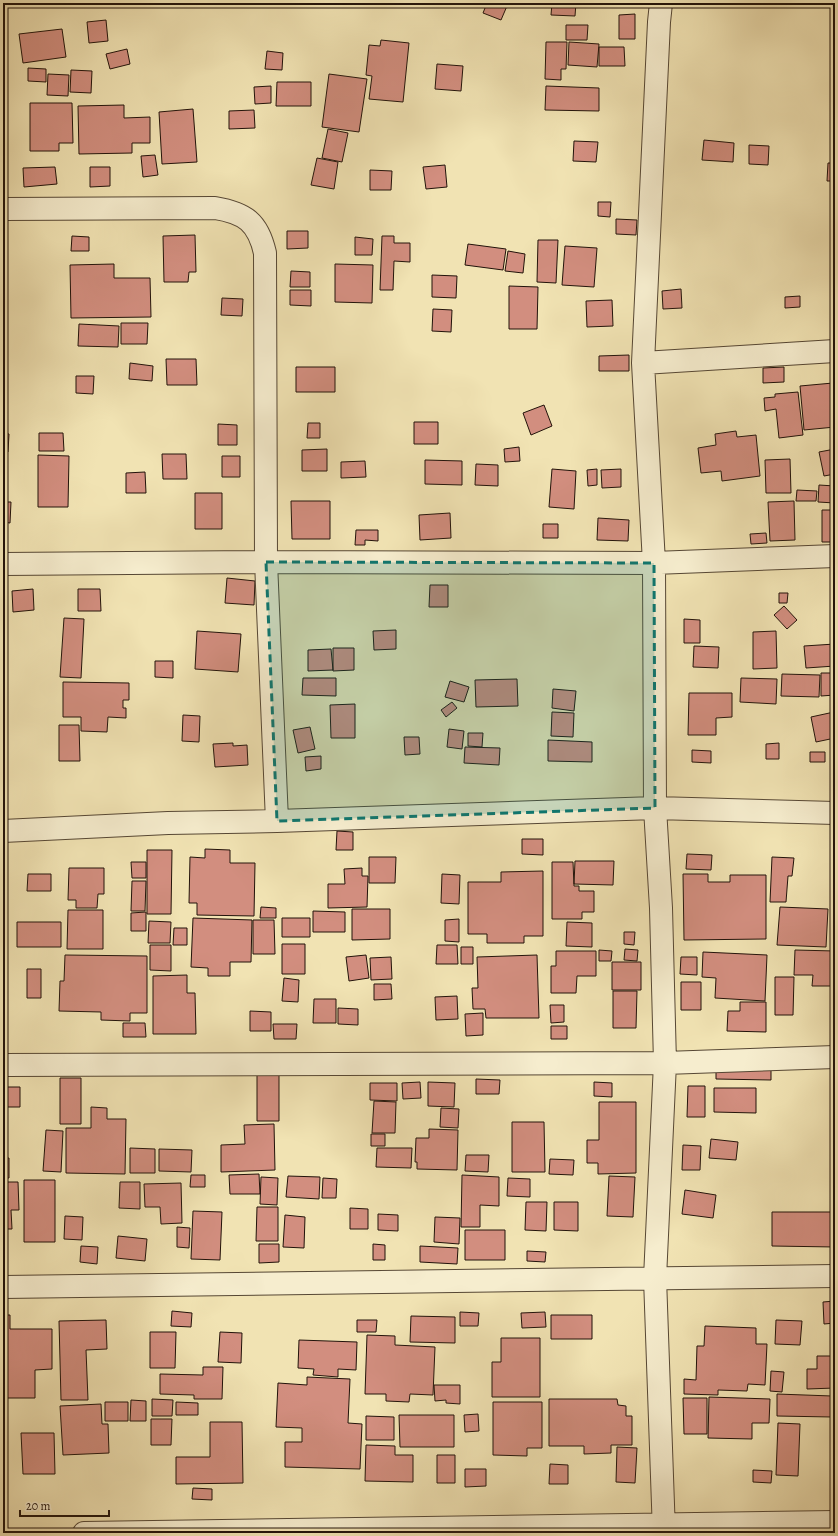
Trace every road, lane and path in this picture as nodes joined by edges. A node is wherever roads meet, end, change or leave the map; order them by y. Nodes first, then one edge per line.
1 (661, 3) edge
2 (3, 209) edge
3 (835, 351) edge
4 (643, 363) junction
5 (835, 556) edge
6 (266, 562) junction
7 (654, 563) junction
8 (3, 564) edge
9 (655, 808) junction
10 (835, 813) edge
11 (278, 822) junction
12 (3, 831) edge
13 (835, 1057) edge
14 (665, 1063) junction
15 (3, 1065) edge
16 (835, 1276) edge
17 (655, 1278) junction
18 (3, 1287) edge
19 (835, 1522) edge
20 (664, 1529) edge
21 (261, 1532) edge
22 (84, 1533) edge

1 - 4 street
2 - 6 street
3 - 4 street
4 - 7 street
5 - 7 street
6 - 7 street
6 - 8 street
6 - 11 street
7 - 9 street
9 - 10 street
9 - 11 street
9 - 14 street
11 - 12 street
13 - 14 street
14 - 15 street
14 - 17 street
16 - 17 street
17 - 18 street
17 - 20 street
19 - 20 street
20 - 21 street
21 - 22 street

